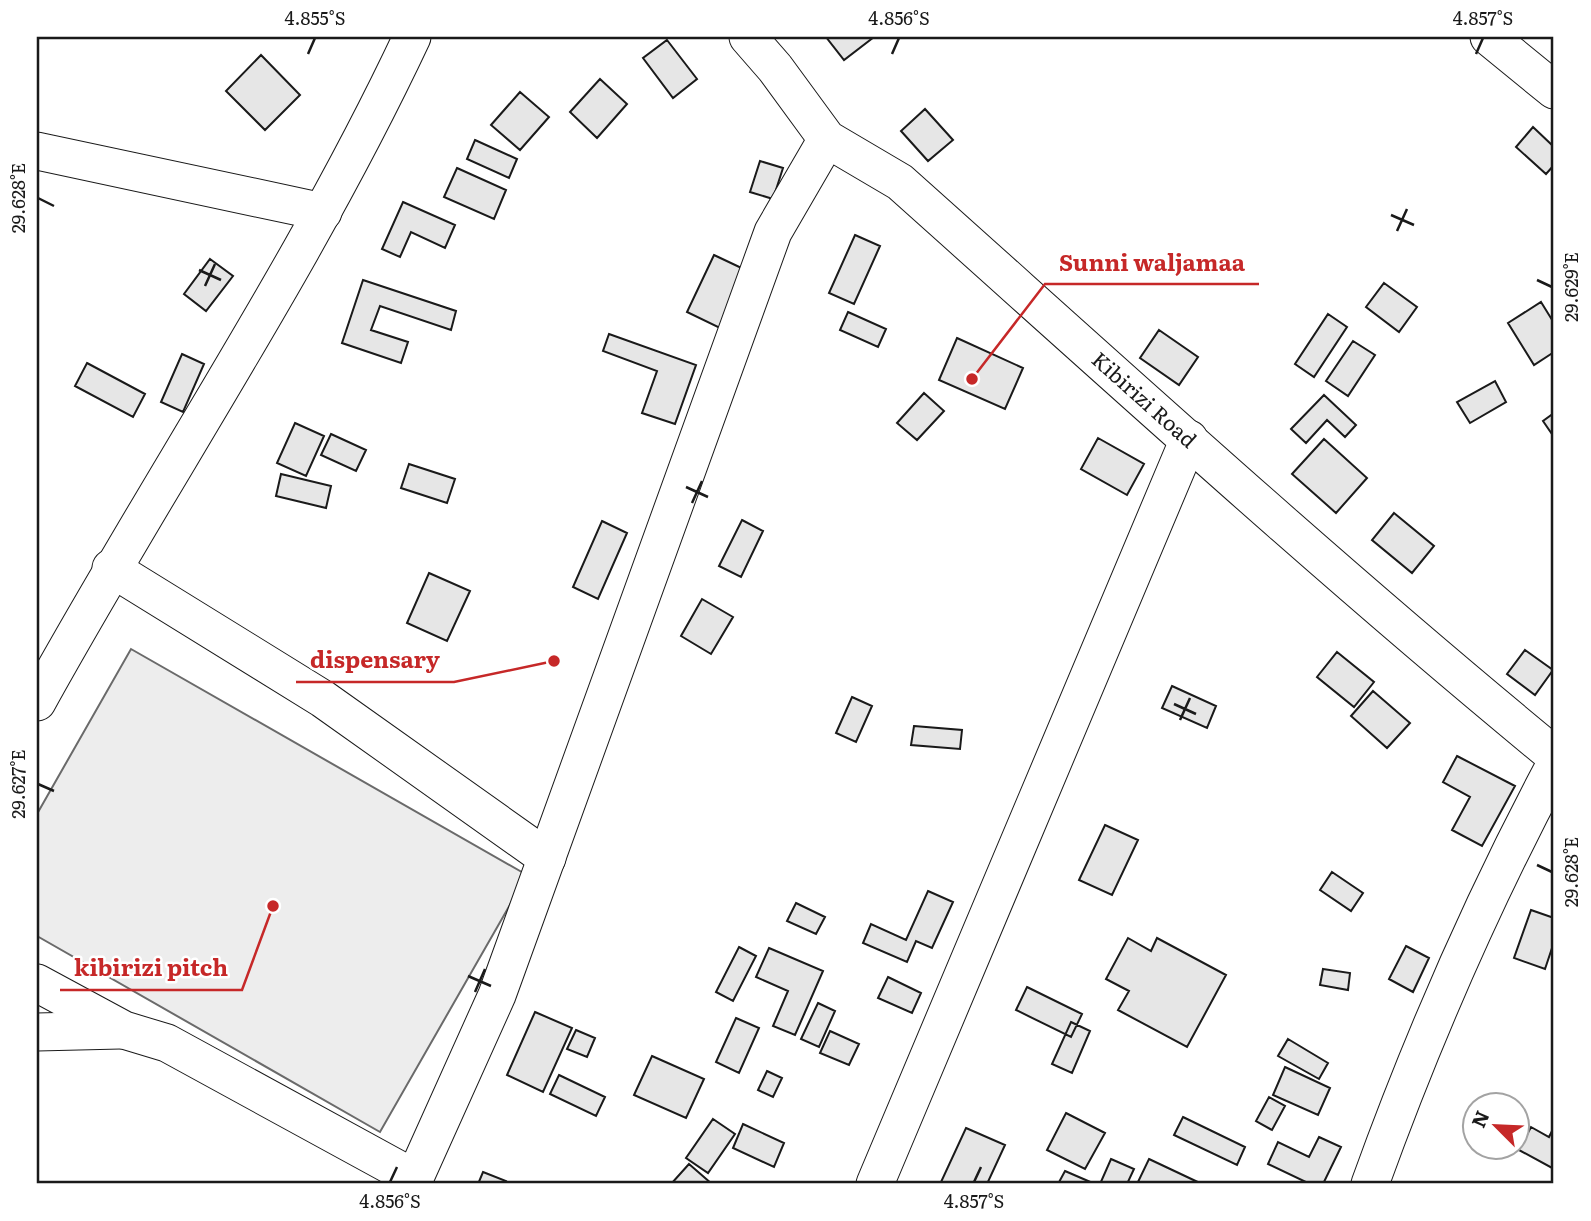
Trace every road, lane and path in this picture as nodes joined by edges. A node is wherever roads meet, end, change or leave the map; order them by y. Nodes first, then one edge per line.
1 (412, 37) edge
2 (748, 37) edge
3 (1489, 37) edge
4 (1554, 90) edge
5 (827, 139) junction
6 (37, 151) edge
7 (323, 212) junction
8 (1188, 439) junction
9 (111, 568) junction
10 (37, 702) edge
11 (1554, 755) edge
12 (1554, 766) edge
13 (547, 858) junction
14 (37, 983) edge
15 (124, 1030) junction
16 (37, 1032) edge
17 (413, 1181) edge
18 (875, 1184) edge
19 (1370, 1184) edge

1 - 7 street
2 - 5 street, Kibirizi Road
3 - 4 street
5 - 8 street, Kibirizi Road
5 - 13 street
6 - 7 street
7 - 9 street
8 - 11 street, Kibirizi Road
8 - 18 street
9 - 10 street
9 - 13 street
12 - 19 street
13 - 17 street
14 - 15 street
15 - 16 street
15 - 17 street

